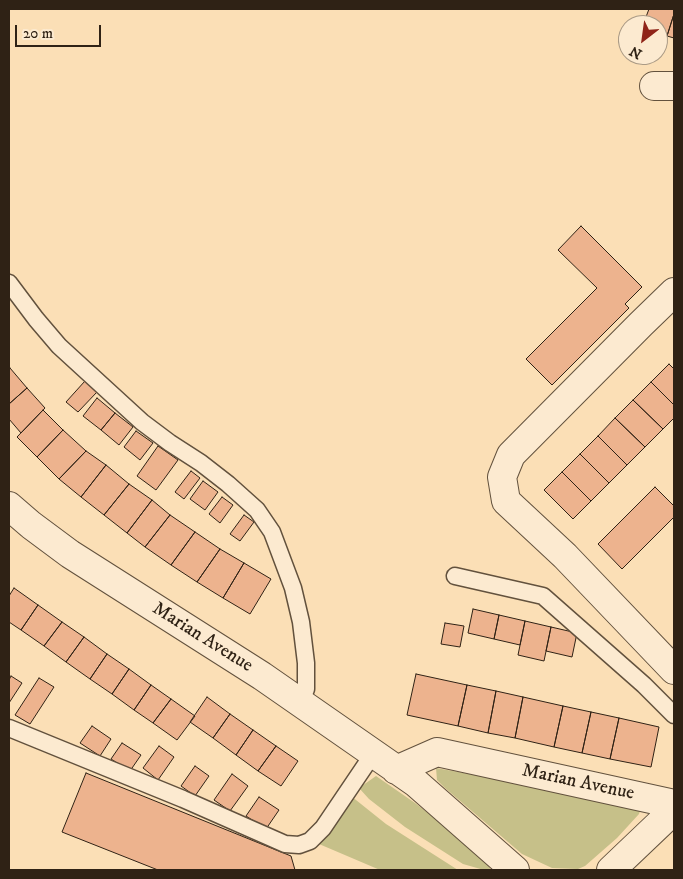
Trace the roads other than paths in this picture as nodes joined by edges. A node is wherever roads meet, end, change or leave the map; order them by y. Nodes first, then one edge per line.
1 (9, 283) edge
2 (674, 292) edge
3 (9, 506) edge
4 (455, 576) dead end
5 (674, 670) edge
6 (300, 703) junction
7 (674, 715) edge
8 (9, 728) edge
9 (373, 754) junction
10 (396, 770) junction
11 (674, 804) edge
12 (674, 810) edge
13 (516, 870) edge
14 (611, 870) edge

1 - 6 lane
2 - 5 street
3 - 6 street, Marian Avenue
4 - 7 lane
6 - 9 street, Marian Avenue
8 - 9 lane
9 - 10 street, Marian Avenue
10 - 11 street, Marian Avenue
10 - 13 street, Marian Avenue
12 - 14 street

